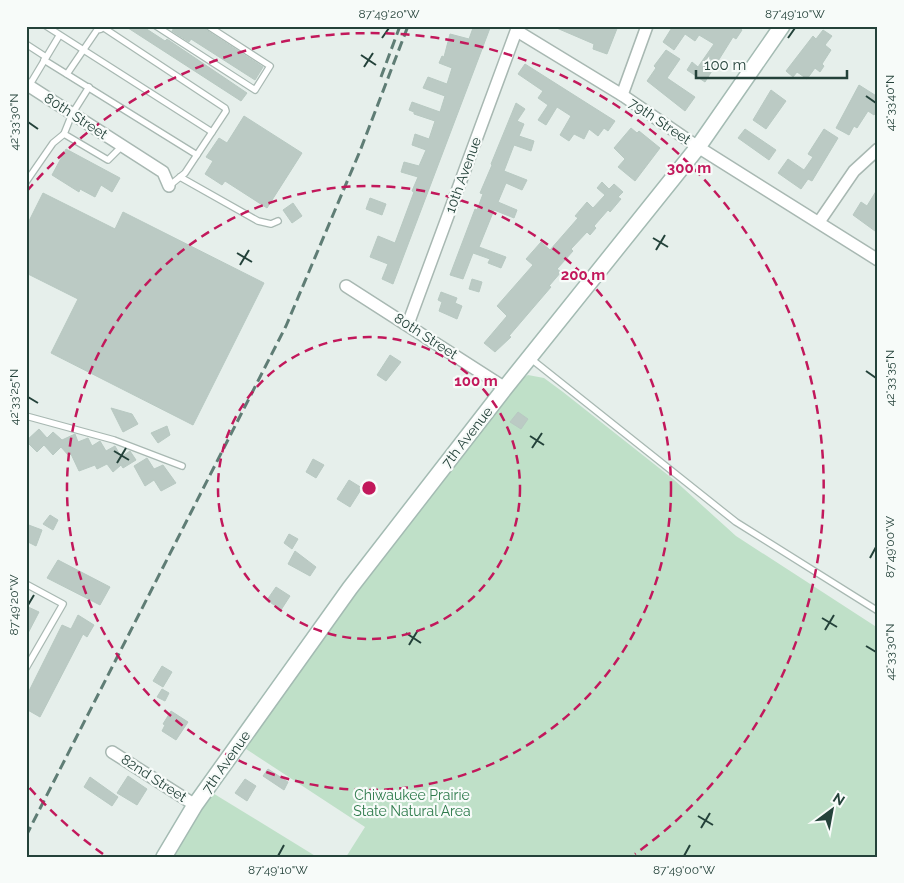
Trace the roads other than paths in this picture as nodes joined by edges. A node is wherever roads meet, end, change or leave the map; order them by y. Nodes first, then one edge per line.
1 (46, 26) edge
2 (156, 26) edge
3 (208, 26) edge
4 (647, 26) edge
5 (782, 26) edge
6 (101, 27) edge
7 (517, 28) edge
8 (59, 36) junction
9 (26, 44) edge
10 (83, 51) junction
11 (45, 59) junction
12 (67, 74) junction
13 (27, 85) edge
14 (89, 88) junction
15 (622, 95) junction
16 (72, 114) junction
17 (212, 132) junction
18 (64, 134) junction
19 (122, 146) junction
20 (698, 147) junction
21 (878, 149) edge
22 (197, 155) junction
23 (180, 177) junction
24 (26, 182) edge
25 (169, 186) joint
26 (278, 221) dead end
27 (818, 222) junction
28 (878, 260) edge
29 (346, 286) dead end
30 (408, 324) junction
31 (530, 357) junction
32 (505, 388) junction
33 (26, 416) edge
34 (182, 466) dead end
35 (26, 584) edge
36 (878, 610) edge
37 (26, 668) edge
38 (112, 752) dead end
39 (195, 805) junction
40 (164, 857) edge

1 - 8 lane
2 - 3 lane
4 - 15 street
5 - 20 street, 7th Avenue
6 - 10 lane
6 - 17 lane
7 - 15 street, 79th Street
7 - 30 street, 10th Avenue
8 - 10 lane
8 - 11 lane
9 - 11 lane
10 - 12 lane
10 - 17 lane
11 - 12 lane
11 - 13 lane
12 - 14 lane
13 - 16 street, 80th Street
14 - 16 lane
14 - 22 lane
15 - 20 street, 79th Street
16 - 18 lane
16 - 19 street, 80th Street
17 - 22 lane
18 - 19 lane
18 - 24 lane
19 - 25 street, 80th Street
20 - 27 street, 79th Street
20 - 31 street, 7th Avenue
21 - 27 street
22 - 23 lane
23 - 25 lane
23 - 26 lane
27 - 28 street, 79th Street
29 - 30 street, 80th Street
30 - 32 street, 80th Street
31 - 32 street, 7th Avenue
31 - 36 lane
32 - 39 street, 7th Avenue
33 - 34 lane
35 - 37 lane
38 - 39 street, 82nd Street
39 - 40 street, 7th Avenue

